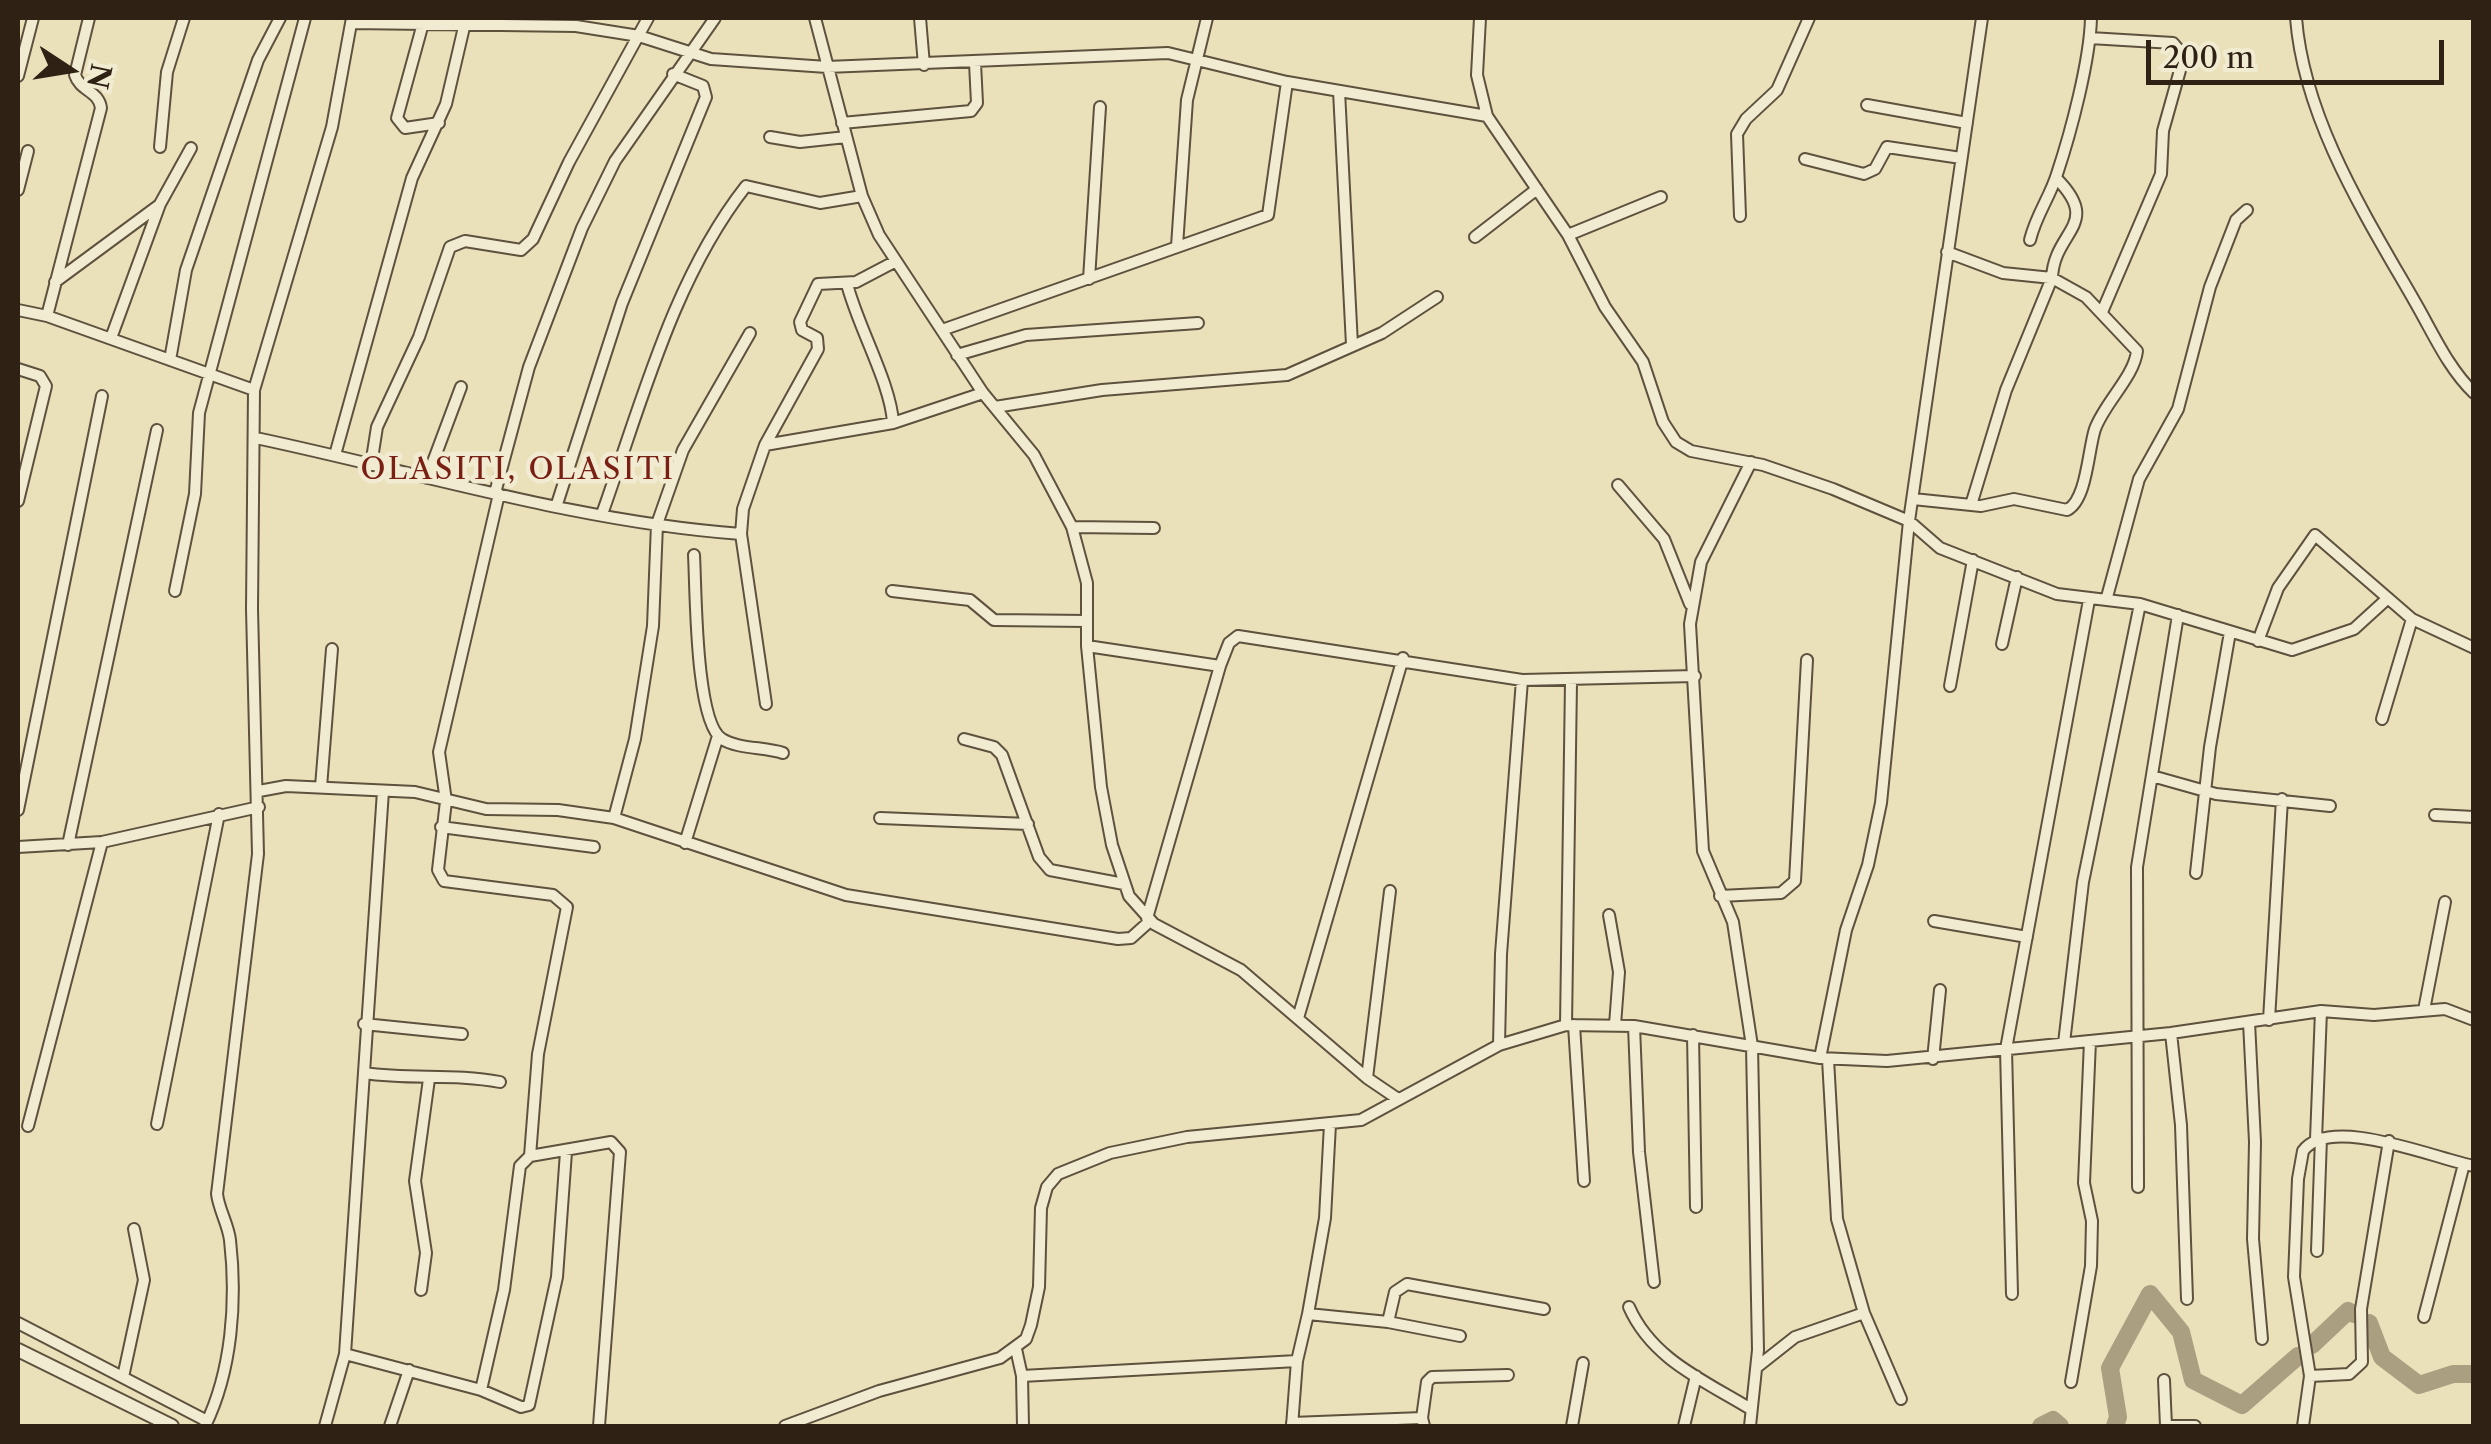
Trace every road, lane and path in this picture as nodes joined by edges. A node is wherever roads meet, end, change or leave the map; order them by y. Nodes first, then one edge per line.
1 (33, 18) edge
2 (89, 18) edge
3 (184, 18) edge
4 (280, 18) edge
5 (305, 18) edge
6 (648, 18) edge
7 (715, 18) edge
8 (816, 18) edge
9 (920, 18) edge
10 (1207, 18) edge
11 (1480, 18) edge
12 (1809, 18) edge
13 (1982, 18) edge
14 (2091, 18) edge
15 (2296, 18) edge
16 (352, 20) edge
17 (422, 27) junction
18 (464, 27) junction
19 (638, 36) junction
20 (2090, 38) junction
21 (690, 52) junction
22 (1194, 59) junction
23 (975, 63) junction
24 (924, 65) junction
25 (828, 66) junction
26 (674, 74) junction
27 (18, 76) edge
28 (1287, 82) junction
29 (1339, 91) junction
30 (1867, 105) dead end
31 (1100, 107) dead end
32 (1486, 116) junction
33 (439, 123) junction
34 (842, 123) junction
35 (1967, 123) junction
36 (770, 137) dead end
37 (846, 137) junction
38 (160, 147) dead end
39 (191, 148) dead end
40 (28, 152) dead end
41 (1805, 158) dead end
42 (1961, 158) junction
43 (2056, 178) junction
44 (1537, 189) junction
45 (18, 190) edge
46 (862, 196) junction
47 (1662, 196) dead end
48 (160, 204) junction
49 (2247, 210) dead end
50 (1740, 216) dead end
51 (1568, 236) junction
52 (1475, 237) dead end
53 (2030, 240) dead end
54 (1176, 246) junction
55 (1947, 252) junction
56 (896, 261) junction
57 (2052, 278) junction
58 (1089, 279) junction
59 (54, 283) junction
60 (847, 284) junction
61 (1437, 297) dead end
62 (18, 310) edge
63 (2102, 312) junction
64 (47, 316) junction
65 (1198, 322) dead end
66 (942, 330) junction
67 (750, 333) dead end
68 (111, 338) junction
69 (1352, 345) junction
70 (957, 355) junction
71 (170, 360) junction
72 (18, 369) edge
73 (208, 377) junction
74 (461, 387) dead end
75 (254, 390) junction
76 (2474, 393) edge
77 (982, 394) junction
78 (102, 396) dead end
79 (995, 407) junction
80 (892, 423) junction
81 (158, 430) dead end
82 (256, 438) junction
83 (765, 445) junction
84 (335, 455) junction
85 (1751, 462) junction
86 (371, 465) junction
87 (427, 478) junction
88 (1618, 485) dead end
89 (497, 494) junction
90 (1912, 499) junction
91 (18, 501) edge
92 (557, 504) junction
93 (1971, 505) junction
94 (602, 514) junction
95 (1909, 521) junction
96 (657, 524) junction
97 (1072, 527) junction
98 (1154, 528) dead end
99 (741, 534) junction
100 (694, 555) dead end
101 (1973, 560) junction
102 (2018, 577) junction
103 (892, 590) dead end
104 (175, 592) dead end
105 (2106, 598) junction
106 (2388, 598) junction
107 (2090, 600) junction
108 (2140, 604) junction
109 (1691, 605) junction
110 (2178, 615) junction
111 (2412, 619) junction
112 (1087, 621) junction
113 (2230, 632) junction
114 (2258, 641) junction
115 (2002, 644) dead end
116 (1087, 646) junction
117 (2474, 648) edge
118 (332, 649) dead end
119 (1403, 658) junction
120 (1807, 660) dead end
121 (1220, 666) junction
122 (1696, 676) junction
123 (1522, 680) junction
124 (1571, 682) junction
125 (1950, 686) dead end
126 (766, 704) dead end
127 (2382, 718) dead end
128 (718, 736) junction
129 (964, 740) dead end
130 (783, 752) dead end
131 (2152, 776) junction
132 (321, 787) junction
133 (259, 791) junction
134 (383, 791) junction
135 (2204, 791) junction
136 (2282, 799) junction
137 (446, 801) junction
138 (259, 806) junction
139 (2330, 806) dead end
140 (18, 810) edge
141 (218, 814) junction
142 (2435, 815) dead end
143 (614, 818) junction
144 (880, 818) dead end
145 (2474, 818) edge
146 (1028, 824) junction
147 (441, 828) junction
148 (102, 842) junction
149 (685, 843) junction
150 (68, 844) junction
151 (18, 847) edge
152 (594, 847) dead end
153 (2196, 873) dead end
154 (1124, 884) junction
155 (1390, 891) dead end
156 (1720, 896) junction
157 (2445, 902) dead end
158 (1609, 915) dead end
159 (1148, 919) junction
160 (1934, 921) dead end
161 (2027, 937) junction
162 (1940, 990) dead end
163 (2424, 1010) junction
164 (2321, 1011) junction
165 (1298, 1018) junction
166 (2269, 1020) junction
167 (2474, 1020) edge
168 (2249, 1022) junction
169 (364, 1024) junction
170 (1570, 1025) junction
171 (1615, 1025) junction
172 (1634, 1026) junction
173 (2171, 1033) junction
174 (462, 1034) dead end
175 (1693, 1036) junction
176 (2138, 1036) junction
177 (2090, 1041) junction
178 (2064, 1043) junction
179 (1499, 1046) junction
180 (1752, 1046) junction
181 (2006, 1050) junction
182 (1824, 1058) junction
183 (1933, 1059) junction
184 (364, 1074) junction
185 (1367, 1078) junction
186 (429, 1079) junction
187 (500, 1082) dead end
188 (1398, 1098) junction
189 (157, 1124) dead end
190 (1330, 1124) junction
191 (28, 1126) dead end
192 (2318, 1139) junction
193 (2389, 1142) junction
194 (566, 1152) junction
195 (530, 1156) junction
196 (2468, 1165) edge
197 (1584, 1181) dead end
198 (2138, 1188) dead end
199 (1696, 1207) dead end
200 (134, 1229) dead end
201 (2316, 1252) dead end
202 (1654, 1282) dead end
203 (421, 1290) dead end
204 (2012, 1294) dead end
205 (2187, 1299) dead end
206 (1629, 1307) dead end
207 (1544, 1309) dead end
208 (1864, 1313) junction
209 (1308, 1314) junction
210 (2424, 1317) dead end
211 (1388, 1322) junction
212 (18, 1323) edge
213 (1460, 1336) dead end
214 (2262, 1340) dead end
215 (1016, 1348) junction
216 (18, 1350) edge
217 (344, 1354) junction
218 (1298, 1361) junction
219 (1583, 1363) dead end
220 (1758, 1367) junction
221 (409, 1370) junction
222 (1022, 1376) junction
223 (1508, 1376) dead end
224 (1696, 1376) junction
225 (2310, 1376) junction
226 (123, 1377) junction
227 (2164, 1380) dead end
228 (2071, 1382) dead end
229 (481, 1390) junction
230 (1901, 1399) dead end
231 (1749, 1408) junction
232 (1423, 1422) edge
233 (206, 1424) edge
234 (1292, 1425) edge
235 (172, 1426) edge
236 (325, 1426) edge
237 (390, 1426) edge
238 (600, 1426) edge
239 (786, 1426) edge
240 (1023, 1426) edge
241 (1572, 1426) edge
242 (1684, 1426) edge
243 (1750, 1426) edge
244 (2167, 1426) edge
245 (2196, 1426) edge
246 (2303, 1426) edge

1 - 27 street
2 - 59 street
3 - 38 street
4 - 71 street
5 - 73 street
6 - 19 street
7 - 21 street
8 - 25 street
9 - 24 street
10 - 22 street
11 - 32 street
12 - 50 street
13 - 35 street
14 - 20 street
15 - 76 street
16 - 17 street
16 - 75 street
17 - 18 street
17 - 33 street
18 - 19 street
18 - 33 street
19 - 21 street
19 - 86 street
20 - 43 street
20 - 63 street
21 - 25 street
21 - 26 street
22 - 23 street
22 - 28 street
22 - 54 street
23 - 24 street
23 - 34 street
24 - 25 street
25 - 34 street
26 - 89 street
26 - 92 street
28 - 29 street
28 - 54 street
29 - 32 street
29 - 69 street
30 - 35 street
31 - 58 street
32 - 44 street
33 - 84 street
34 - 37 street
35 - 42 street
36 - 37 street
37 - 46 street
39 - 48 street
40 - 45 street
41 - 42 street
42 - 55 street
43 - 53 street
43 - 57 street
44 - 51 street
44 - 52 street
46 - 56 street
46 - 94 street
47 - 51 street
48 - 59 street
48 - 68 street
49 - 105 street
51 - 85 street
54 - 58 street
55 - 57 street
55 - 90 street
56 - 60 street
56 - 66 street
57 - 63 street
57 - 93 street
58 - 66 street
59 - 64 street
60 - 80 street
60 - 83 street
61 - 69 street
62 - 64 street
63 - 93 street
64 - 68 street
65 - 70 street
66 - 70 street
67 - 96 street
68 - 71 street
69 - 79 street
70 - 77 street
71 - 73 street
72 - 91 street
73 - 75 street
73 - 104 street
74 - 87 street
75 - 82 street
77 - 79 street
77 - 80 street
78 - 140 street
79 - 97 street
80 - 83 street
81 - 150 street
82 - 84 street
82 - 133 street
83 - 99 street
84 - 86 street
85 - 95 street
85 - 109 street
86 - 87 street
87 - 89 street
88 - 109 street
89 - 92 street
89 - 137 street
90 - 93 street
90 - 95 street
92 - 94 street
94 - 96 street
95 - 101 street
95 - 182 street
96 - 99 street
96 - 143 street
97 - 98 street
97 - 112 street
99 - 126 street
100 - 128 street
101 - 102 street
101 - 125 street
102 - 107 street
102 - 115 street
103 - 112 street
105 - 107 street
105 - 108 street
106 - 111 street
106 - 114 street
106 - 114 street
107 - 161 street
108 - 110 street
108 - 178 street
109 - 122 street
110 - 113 street
110 - 131 street
111 - 117 street
111 - 127 street
112 - 116 street
113 - 114 street
113 - 135 street
116 - 121 street
116 - 154 street
118 - 132 street
119 - 121 street
119 - 123 street
119 - 165 street
120 - 156 street
121 - 159 street
122 - 124 street
122 - 156 street
123 - 124 street
123 - 179 street
124 - 170 street
128 - 130 street
128 - 149 street
129 - 146 street
131 - 135 street
131 - 176 street
132 - 133 street
132 - 134 street
133 - 138 street
134 - 137 street
134 - 169 street
135 - 136 street
135 - 153 street
136 - 139 street
136 - 166 street
137 - 143 street
137 - 147 street
138 - 141 street
138 - 233 street
141 - 148 street
141 - 189 street
142 - 145 street
143 - 149 street
144 - 146 street
146 - 154 street
147 - 152 street
147 - 195 street
148 - 150 street
148 - 191 street
149 - 159 street
150 - 151 street
154 - 159 street
155 - 185 street
156 - 180 street
157 - 163 street
158 - 171 street
159 - 165 street
160 - 161 street
161 - 181 street
162 - 183 street
163 - 164 street
163 - 167 street
164 - 166 street
164 - 192 street
165 - 185 street
166 - 168 street
168 - 173 street
168 - 214 street
169 - 174 street
169 - 184 street
170 - 171 street
170 - 179 street
170 - 197 street
171 - 172 street
172 - 175 street
172 - 202 street
173 - 176 street
173 - 205 street
175 - 180 street
175 - 199 street
176 - 177 street
176 - 198 street
177 - 178 street
177 - 228 street
178 - 181 street
179 - 188 street
180 - 182 street
180 - 220 street
181 - 183 street
181 - 204 street
182 - 183 street
182 - 208 street
184 - 186 street
184 - 217 street
185 - 188 street
186 - 187 street
186 - 203 street
188 - 190 street
190 - 209 street
190 - 215 street
192 - 193 street
192 - 201 street
192 - 225 street
193 - 196 street
193 - 225 street
194 - 195 street
194 - 229 street
194 - 238 street
195 - 229 street
196 - 210 street
200 - 226 street
206 - 224 street
207 - 211 street
208 - 220 street
208 - 230 street
209 - 211 street
209 - 218 street
211 - 213 street
212 - 226 street
215 - 222 street
215 - 239 street
216 - 235 street
217 - 221 street
217 - 236 street
218 - 222 street
218 - 234 street
219 - 241 street
220 - 231 street
221 - 229 street
221 - 237 street
222 - 240 street
223 - 232 street
224 - 231 street
224 - 242 street
225 - 246 street
226 - 233 street
227 - 244 street
231 - 243 street
232 - 234 street
244 - 245 street

